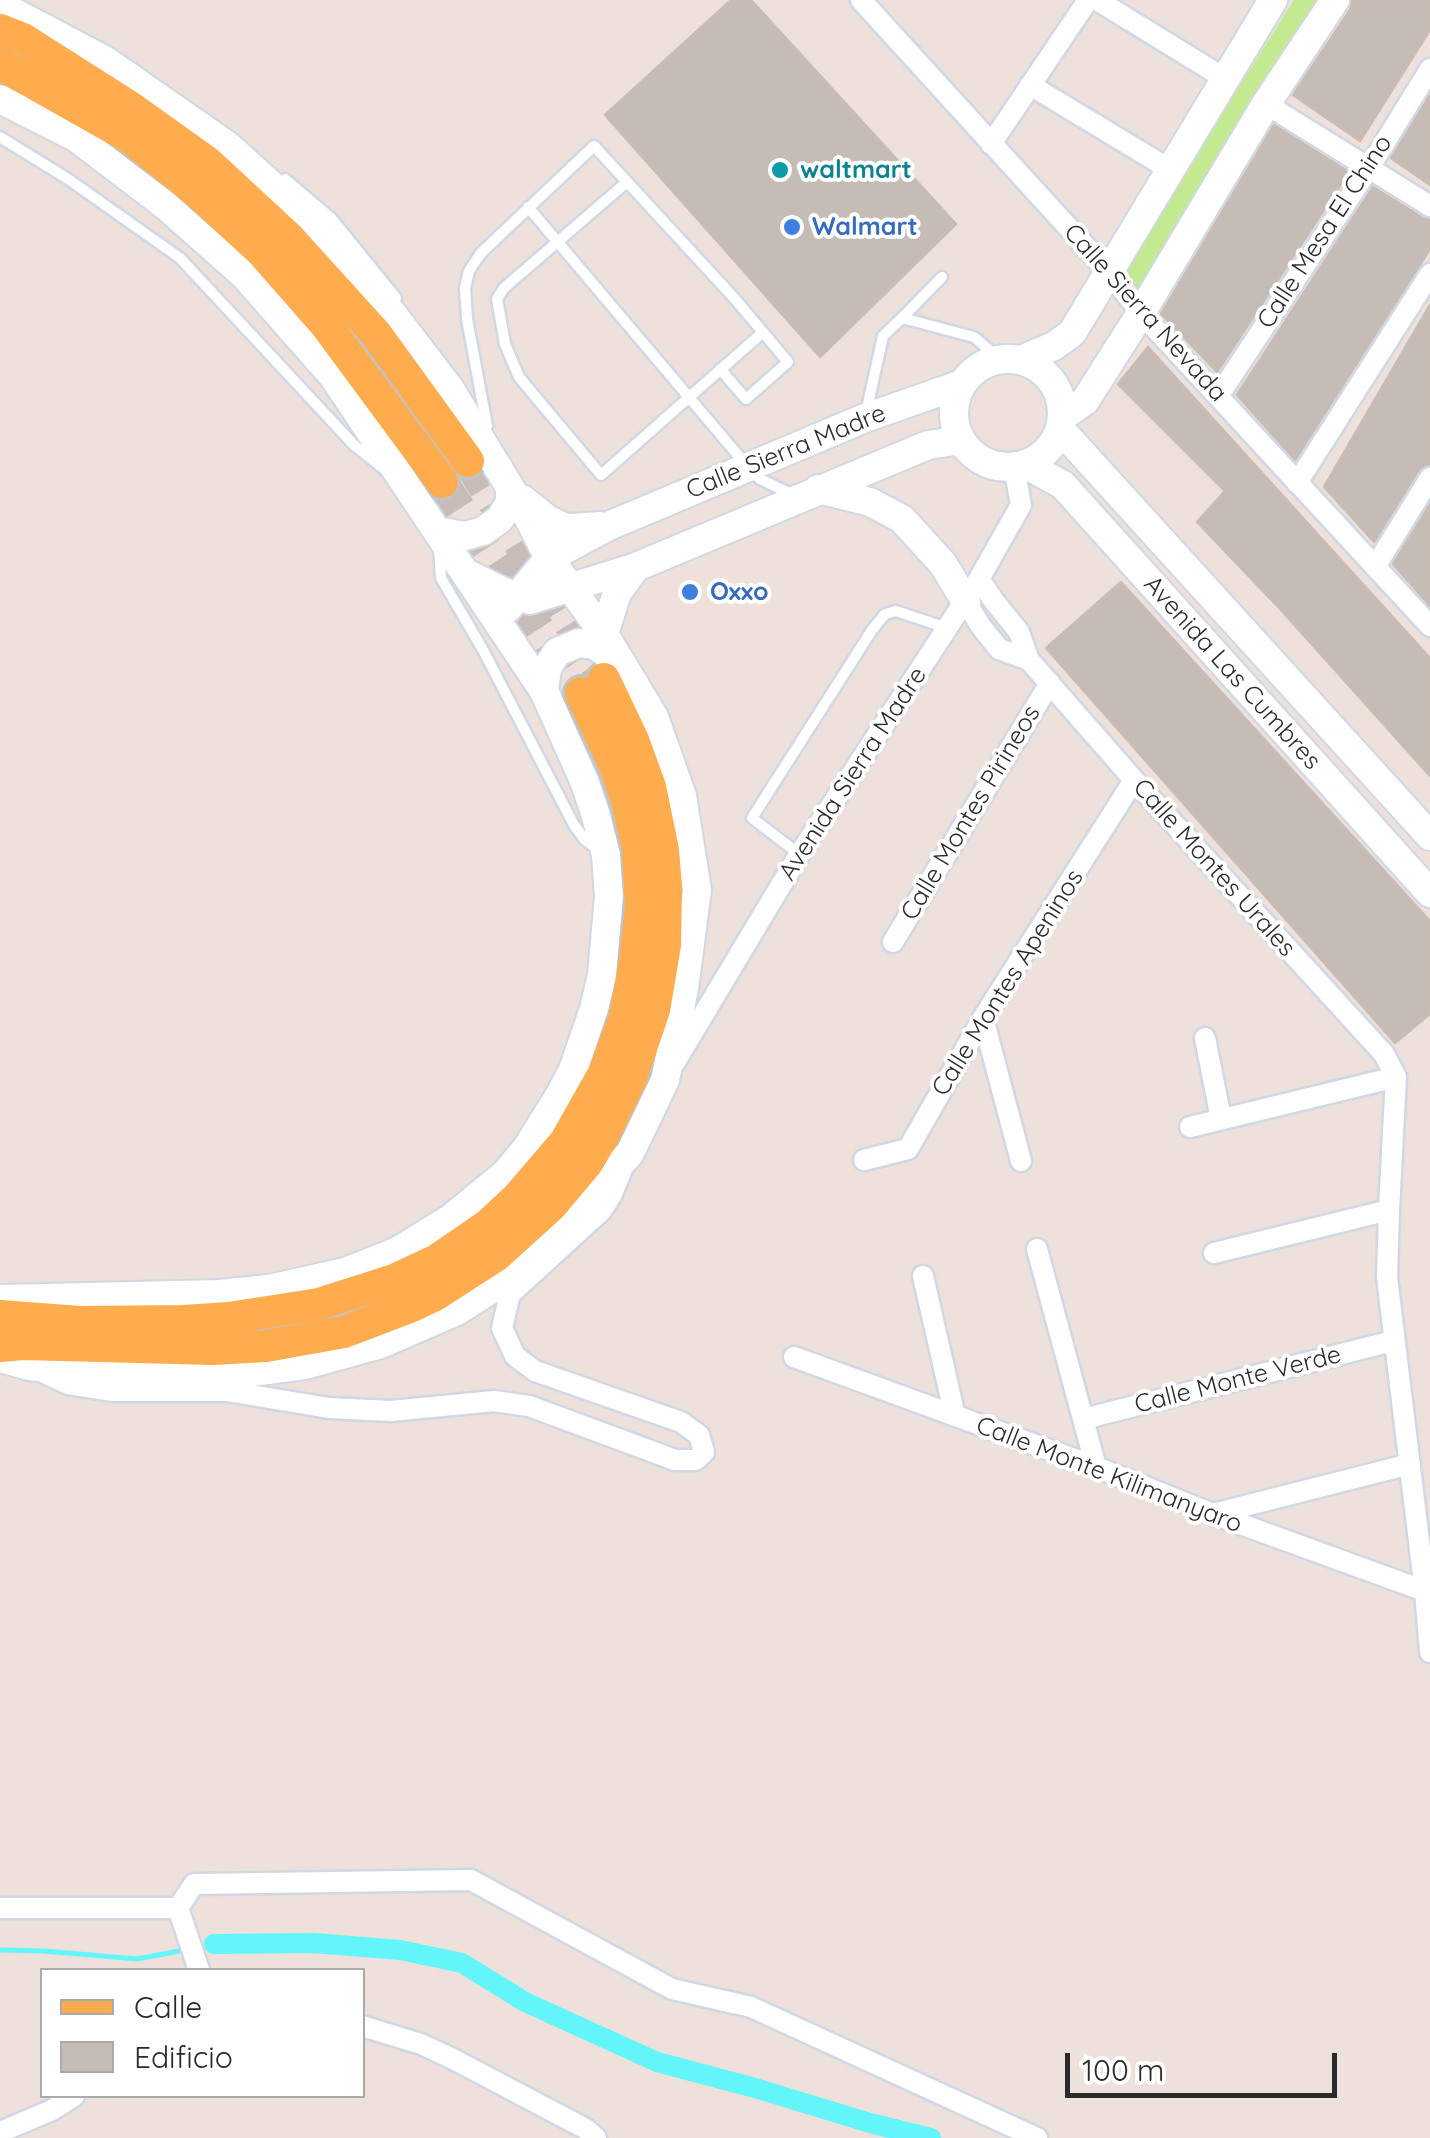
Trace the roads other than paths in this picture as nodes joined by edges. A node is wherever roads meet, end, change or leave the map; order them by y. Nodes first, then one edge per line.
1 (862, 0) edge
2 (1088, 0) edge
3 (1097, 0) edge
4 (1272, 0) edge
5 (1335, 0) edge
6 (0, 5) edge
7 (0, 30) edge
8 (0, 64) edge
9 (1430, 69) edge
10 (1224, 78) junction
11 (1030, 84) junction
12 (0, 99) edge
13 (1266, 104) junction
14 (187, 116) junction
15 (0, 138) edge
16 (991, 144) junction
17 (264, 162) dead end
18 (1368, 168) junction
19 (1169, 169) junction
20 (277, 173) dead end
21 (626, 182) junction
22 (1430, 206) edge
23 (528, 207) junction
24 (557, 242) junction
25 (1108, 271) junction
26 (1430, 274) edge
27 (942, 277) dead end
28 (1142, 313) junction
29 (902, 318) junction
30 (762, 333) junction
31 (1010, 360) junction
32 (720, 369) junction
33 (962, 384) junction
34 (1219, 395) junction
35 (689, 397) junction
36 (865, 418) junction
37 (1061, 423) junction
38 (487, 426) junction
39 (961, 440) junction
40 (482, 462) junction
41 (1020, 466) junction
42 (748, 467) junction
43 (400, 476) junction
44 (1430, 478) edge
45 (442, 482) tunnel mouth
46 (1298, 483) junction
47 (510, 489) junction
48 (808, 493) junction
49 (611, 525) junction
50 (437, 531) junction
51 (550, 558) junction
52 (646, 562) junction
53 (1375, 567) junction
54 (465, 573) junction
55 (569, 588) junction
56 (972, 590) junction
57 (518, 598) junction
58 (496, 619) junction
59 (1430, 626) edge
60 (948, 628) junction
61 (604, 634) junction
62 (482, 650) junction
63 (602, 679) junction
64 (1050, 683) junction
65 (544, 691) junction
66 (1134, 780) junction
67 (1430, 836) edge
68 (606, 855) junction
69 (800, 855) junction
70 (1430, 894) edge
71 (893, 942) dead end
72 (983, 1018) junction
73 (1205, 1038) dead end
74 (666, 1077) junction
75 (1396, 1078) junction
76 (1221, 1120) junction
77 (1190, 1127) dead end
78 (630, 1154) junction
79 (864, 1160) dead end
80 (1021, 1161) dead end
81 (1388, 1210) junction
82 (1038, 1249) dead end
83 (1214, 1253) dead end
84 (923, 1276) dead end
85 (0, 1299) edge
86 (0, 1316) edge
87 (1393, 1340) junction
88 (0, 1346) edge
89 (794, 1357) dead end
90 (0, 1358) edge
91 (29, 1366) junction
92 (955, 1416) junction
93 (1082, 1418) junction
94 (1410, 1464) junction
95 (1096, 1467) junction
96 (1212, 1514) junction
97 (1425, 1591) junction
98 (1430, 1652) edge
99 (0, 1908) edge
100 (178, 1908) junction
101 (199, 1968) edge
102 (365, 2027) edge
103 (71, 2098) edge
104 (4, 2133) edge
105 (596, 2138) edge
106 (1037, 2138) edge

1 - 16 street, Calle Sierra Nevada
2 - 11 street
3 - 10 street
4 - 10 street
5 - 13 street
6 - 14 street
7 - 40 main road
8 - 45 main road
9 - 18 street, Calle Mesa El Chino
10 - 19 street
11 - 16 street
11 - 19 street
12 - 43 street
13 - 18 street
13 - 28 street
14 - 17 lane
14 - 40 street
15 - 43 lane
16 - 25 street, Calle Sierra Nevada
18 - 22 street
18 - 34 street, Calle Mesa El Chino
19 - 25 street
20 - 38 lane
21 - 23 lane
21 - 24 lane
21 - 30 lane
23 - 24 lane
23 - 38 lane
24 - 35 lane
24 - 35 lane
25 - 28 street, Calle Sierra Nevada
25 - 31 street
26 - 46 street
27 - 29 lane
28 - 34 street, Calle Sierra Nevada
28 - 37 street
29 - 31 lane
29 - 36 lane
30 - 32 lane
30 - 32 lane
31 - 33 street
31 - 37 street
32 - 35 lane
33 - 36 street, Calle Sierra Madre
33 - 39 street
34 - 46 street, Calle Sierra Nevada
35 - 42 lane
36 - 42 street, Calle Sierra Madre
37 - 41 street
37 - 67 street, Avenida Las Cumbres
38 - 40 lane
39 - 41 street
39 - 48 street, Calle Sierra Madre
40 - 47 street
41 - 56 street, Avenida Sierra Madre
41 - 70 street, Avenida Las Cumbres
42 - 48 lane
42 - 49 street, Calle Sierra Madre
43 - 50 street
44 - 53 street
46 - 53 street, Calle Sierra Nevada
47 - 49 street
47 - 50 street
47 - 51 street
48 - 52 street, Calle Sierra Madre
48 - 56 street
49 - 51 street, Calle Sierra Madre
50 - 54 street
50 - 62 lane
51 - 55 street
51 - 57 street
52 - 55 street, Calle Sierra Madre
52 - 61 street
53 - 59 street, Calle Sierra Nevada
54 - 57 street
54 - 58 street
55 - 57 street, Calle Sierra Madre
55 - 61 street
56 - 60 street, Avenida Sierra Madre
56 - 64 street, Calle Montes Urales
57 - 58 street
58 - 62 lane
58 - 65 street
60 - 69 street, Avenida Sierra Madre
60 - 69 lane
61 - 63 street
62 - 68 lane
63 - 65 street
63 - 74 street
63 - 86 main road
63 - 88 main road
64 - 66 street, Calle Montes Urales
64 - 71 street, Calle Montes Pirineos
65 - 68 street
66 - 72 street, Calle Montes Apeninos
66 - 75 street, Calle Montes Urales
68 - 85 street
69 - 74 street, Avenida Sierra Madre
72 - 79 street, Calle Montes Apeninos
72 - 80 street
73 - 76 street
74 - 78 street
75 - 76 street
75 - 81 street
76 - 77 street
78 - 91 street
78 - 91 street
81 - 83 street
81 - 87 street
82 - 93 street
84 - 92 street
87 - 93 street, Calle Monte Verde
87 - 94 street
89 - 92 street, Calle Monte Kilimanyaro
90 - 91 street
92 - 95 street, Calle Monte Kilimanyaro
93 - 95 street
94 - 96 street
94 - 97 street
95 - 96 street, Calle Monte Kilimanyaro
96 - 97 street, Calle Monte Kilimanyaro
97 - 98 street
99 - 100 street
100 - 101 street
100 - 106 street
102 - 105 street
103 - 104 street

